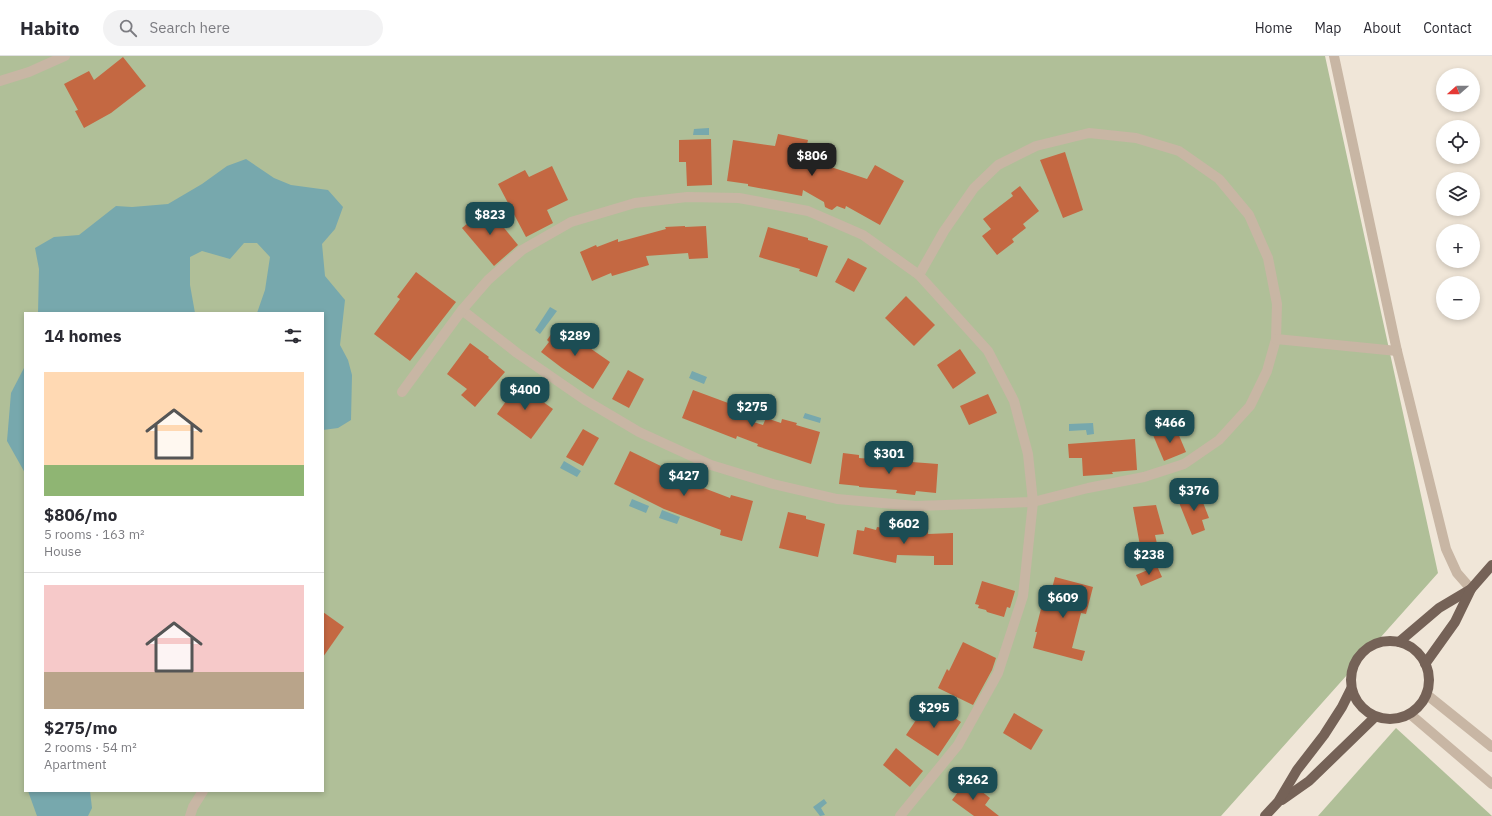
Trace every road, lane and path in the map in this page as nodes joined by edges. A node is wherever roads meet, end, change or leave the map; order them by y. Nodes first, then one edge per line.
1 (65, 56) edge
2 (1334, 56) edge
3 (0, 81) edge
4 (919, 275) junction
5 (462, 310) junction
6 (1276, 339) junction
7 (1397, 351) junction
8 (402, 392) dead end
9 (1033, 502) junction
10 (1492, 564) edge
11 (1471, 589) junction
12 (1399, 642) junction
13 (1425, 664) junction
14 (1351, 688) junction
15 (1426, 694) junction
16 (1410, 714) junction
17 (1375, 716) junction
18 (1492, 747) edge
19 (1492, 784) edge
20 (202, 792) edge
21 (1278, 802) junction
22 (190, 816) edge
23 (900, 816) edge
24 (1265, 816) edge

1 - 3 street
2 - 7 street
4 - 5 street
4 - 6 street
4 - 9 street
5 - 8 street
5 - 9 street
6 - 7 street
6 - 9 street
7 - 11 street
9 - 23 street
10 - 11 main road
11 - 12 main road
11 - 13 main road
12 - 13 main road
12 - 14 main road
13 - 15 main road
14 - 17 main road
14 - 21 main road
15 - 16 main road
15 - 18 street
16 - 17 main road
16 - 19 street
17 - 21 main road
20 - 22 street
21 - 24 main road

